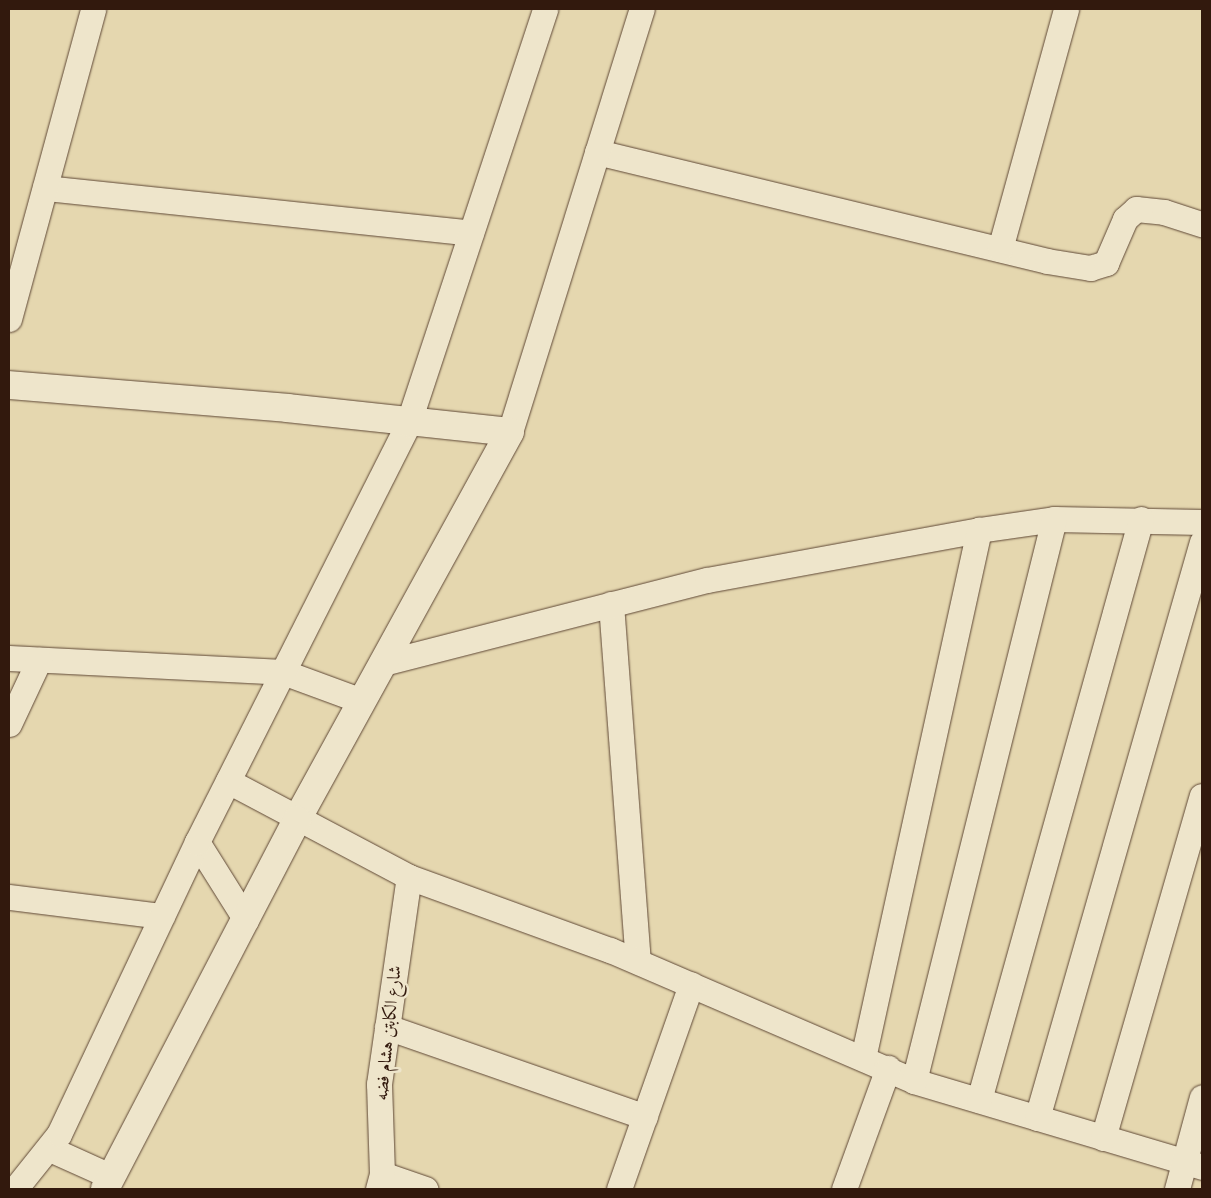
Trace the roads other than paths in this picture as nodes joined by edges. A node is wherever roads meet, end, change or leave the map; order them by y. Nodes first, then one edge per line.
1 (93, 9) edge
2 (545, 9) edge
3 (642, 9) edge
4 (1066, 9) edge
5 (597, 152) junction
6 (46, 188) junction
7 (1202, 224) edge
8 (471, 233) junction
9 (1000, 249) junction
10 (9, 319) edge
11 (9, 385) edge
12 (408, 424) junction
13 (510, 432) junction
14 (1054, 519) junction
15 (1141, 519) junction
16 (1202, 522) edge
17 (979, 530) junction
18 (1202, 542) edge
19 (1199, 567) edge
20 (611, 604) junction
21 (9, 658) edge
22 (39, 660) junction
23 (383, 663) junction
24 (283, 672) junction
25 (362, 701) junction
26 (9, 724) edge
27 (228, 781) junction
28 (1202, 796) edge
29 (297, 820) junction
30 (198, 842) junction
31 (409, 877) junction
32 (9, 897) edge
33 (162, 916) junction
34 (246, 920) junction
35 (638, 961) junction
36 (691, 984) junction
37 (387, 1027) junction
38 (863, 1058) junction
39 (888, 1068) junction
40 (914, 1081) junction
41 (1202, 1096) edge
42 (979, 1100) junction
43 (645, 1117) junction
44 (1038, 1118) junction
45 (1103, 1138) junction
46 (50, 1149) junction
47 (1193, 1164) edge
48 (380, 1182) edge
49 (108, 1183) edge
50 (15, 1189) edge
51 (425, 1189) edge
52 (619, 1189) edge
53 (844, 1189) edge
54 (1177, 1189) edge

1 - 6 street
2 - 8 street
3 - 5 street
4 - 9 street
5 - 9 street
5 - 13 street
6 - 8 street
6 - 10 street
7 - 9 street
8 - 12 street
11 - 12 street
12 - 13 street
12 - 24 street
13 - 23 street
14 - 15 street
14 - 17 street
14 - 40 street
15 - 16 street
15 - 42 street
17 - 20 street
17 - 38 street
18 - 19 street
19 - 44 street
20 - 23 street
20 - 35 street
21 - 22 street
22 - 24 street
22 - 26 street
23 - 25 street
24 - 25 street
24 - 27 street
25 - 29 street
27 - 29 street
27 - 30 street
28 - 45 street
29 - 31 street
29 - 34 street
30 - 33 street
30 - 34 street
31 - 35 street
31 - 37 street, شارع الكابتن هشام فضه
32 - 33 street
33 - 46 street
34 - 49 street
35 - 36 street
36 - 38 street
36 - 43 street
37 - 43 street
37 - 48 street, شارع الكابتن هشام فضه
38 - 39 street
39 - 40 street
39 - 53 street
40 - 42 street
41 - 47 street
42 - 44 street
43 - 52 street
44 - 45 street
45 - 47 street
46 - 49 street
46 - 50 street
47 - 54 street
48 - 51 street

